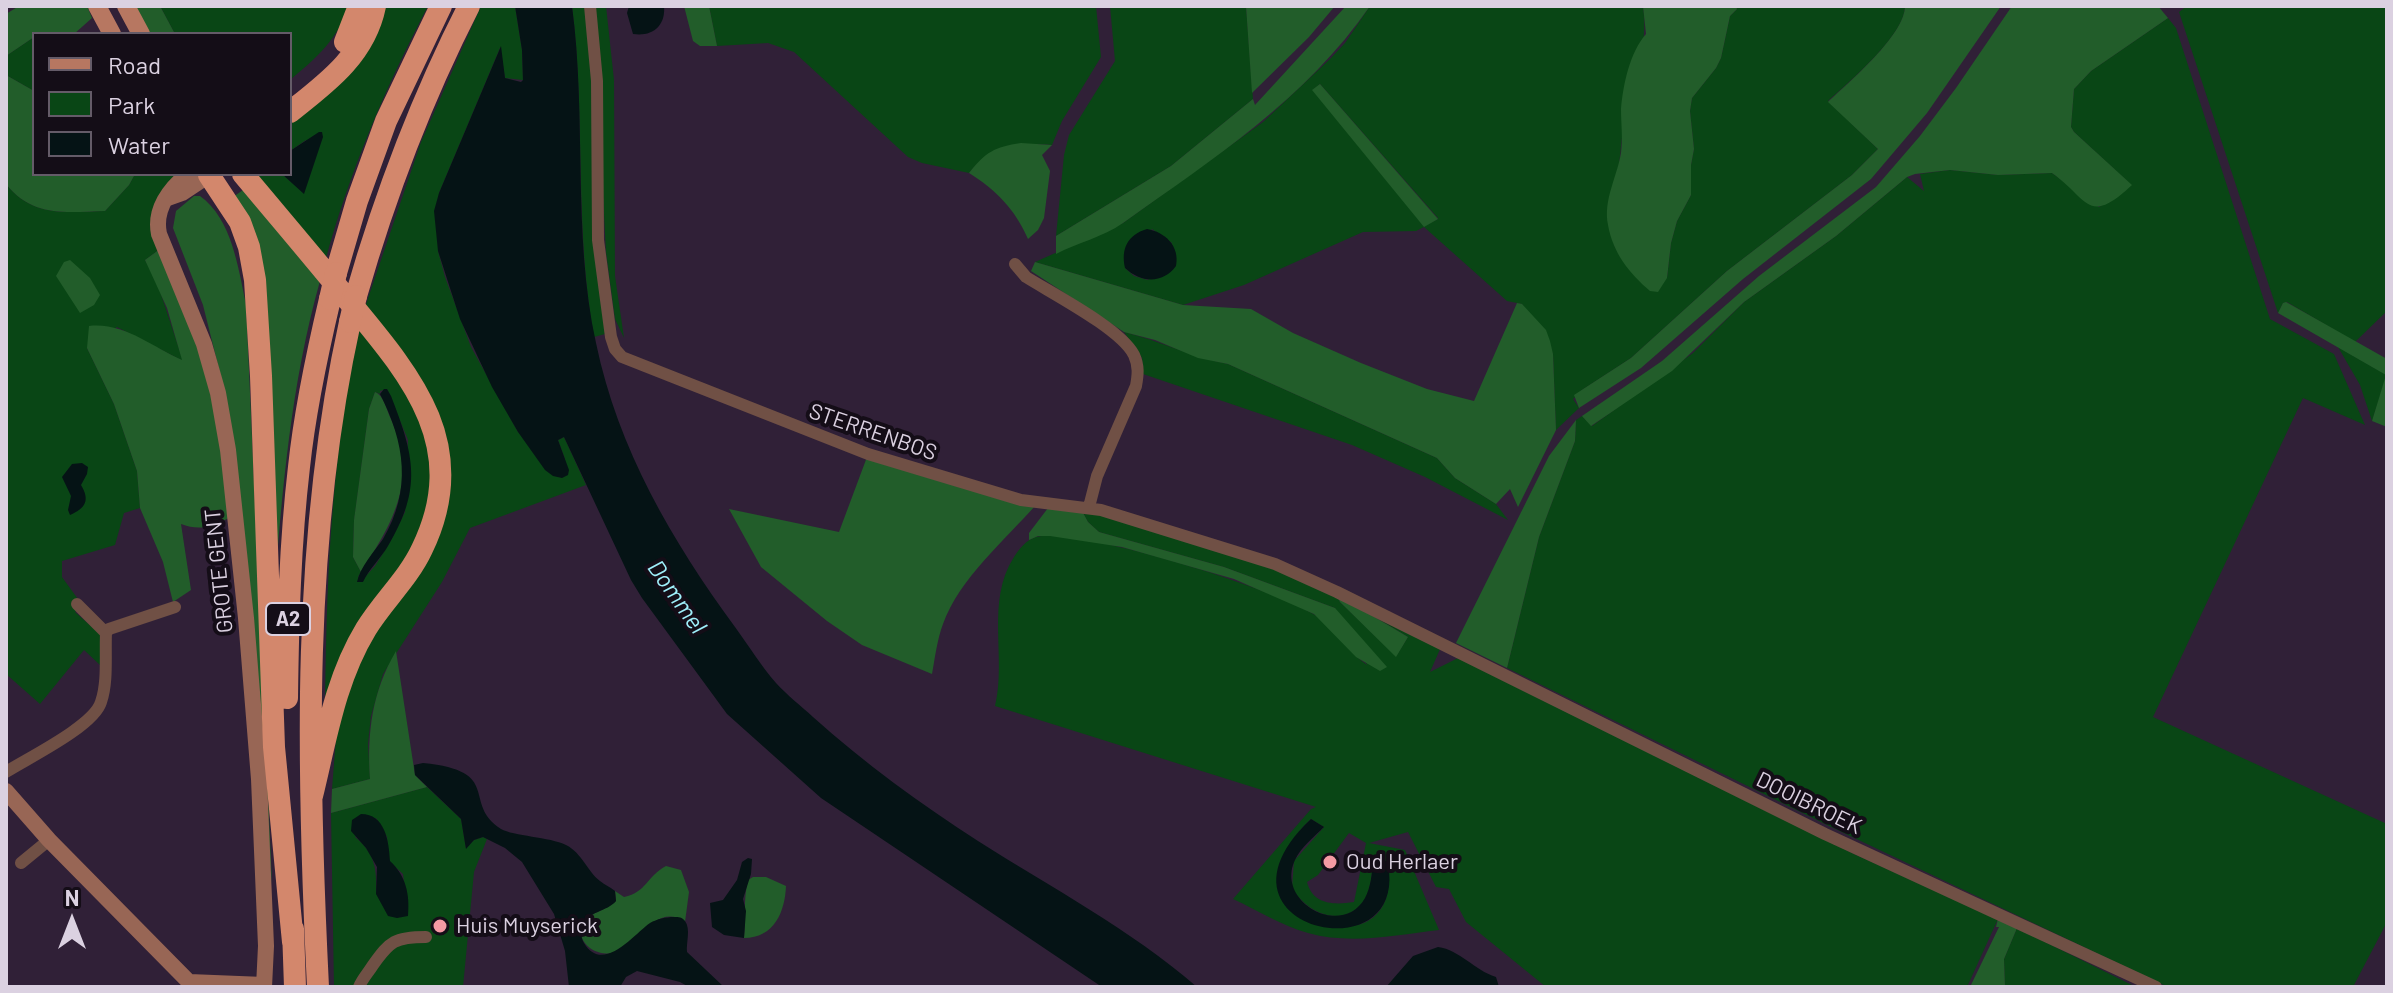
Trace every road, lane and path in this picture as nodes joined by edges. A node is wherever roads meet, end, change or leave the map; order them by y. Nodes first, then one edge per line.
1 (97, 6) edge
2 (126, 6) edge
3 (359, 6) edge
4 (375, 6) edge
5 (441, 6) edge
6 (469, 6) edge
7 (590, 6) edge
8 (111, 32) edge
9 (140, 32) edge
10 (292, 92) edge
11 (292, 110) edge
12 (186, 176) edge
13 (206, 176) edge
14 (210, 176) edge
15 (245, 176) edge
16 (167, 198) junction
17 (1015, 264) dead end
18 (1089, 507) junction
19 (77, 604) dead end
20 (175, 607) dead end
21 (106, 633) junction
22 (1448, 647) joint
23 (6, 772) edge
24 (6, 791) edge
25 (312, 796) junction
26 (49, 840) junction
27 (21, 863) dead end
28 (426, 937) dead end
29 (293, 942) junction
30 (184, 984) edge
31 (264, 986) edge
32 (295, 987) edge
33 (318, 987) edge
34 (359, 987) edge
35 (2156, 987) edge

1 - 8 main road
2 - 9 main road
3 - 10 highway
4 - 11 highway
5 - 29 highway, A2, bridge
6 - 25 highway, A2, bridge
7 - 18 street, STERRENBOS
12 - 16 street
13 - 16 street
14 - 29 highway, A2
15 - 25 highway, A2
16 - 31 street, GROTE GENT
17 - 18 street
18 - 22 street, STERRENBOS
19 - 21 street
20 - 21 street
21 - 23 street
22 - 35 street, DOOIBROEK
24 - 26 street
25 - 33 highway, A2
26 - 27 street
26 - 30 street
28 - 34 street
29 - 32 highway, A2
30 - 31 street

